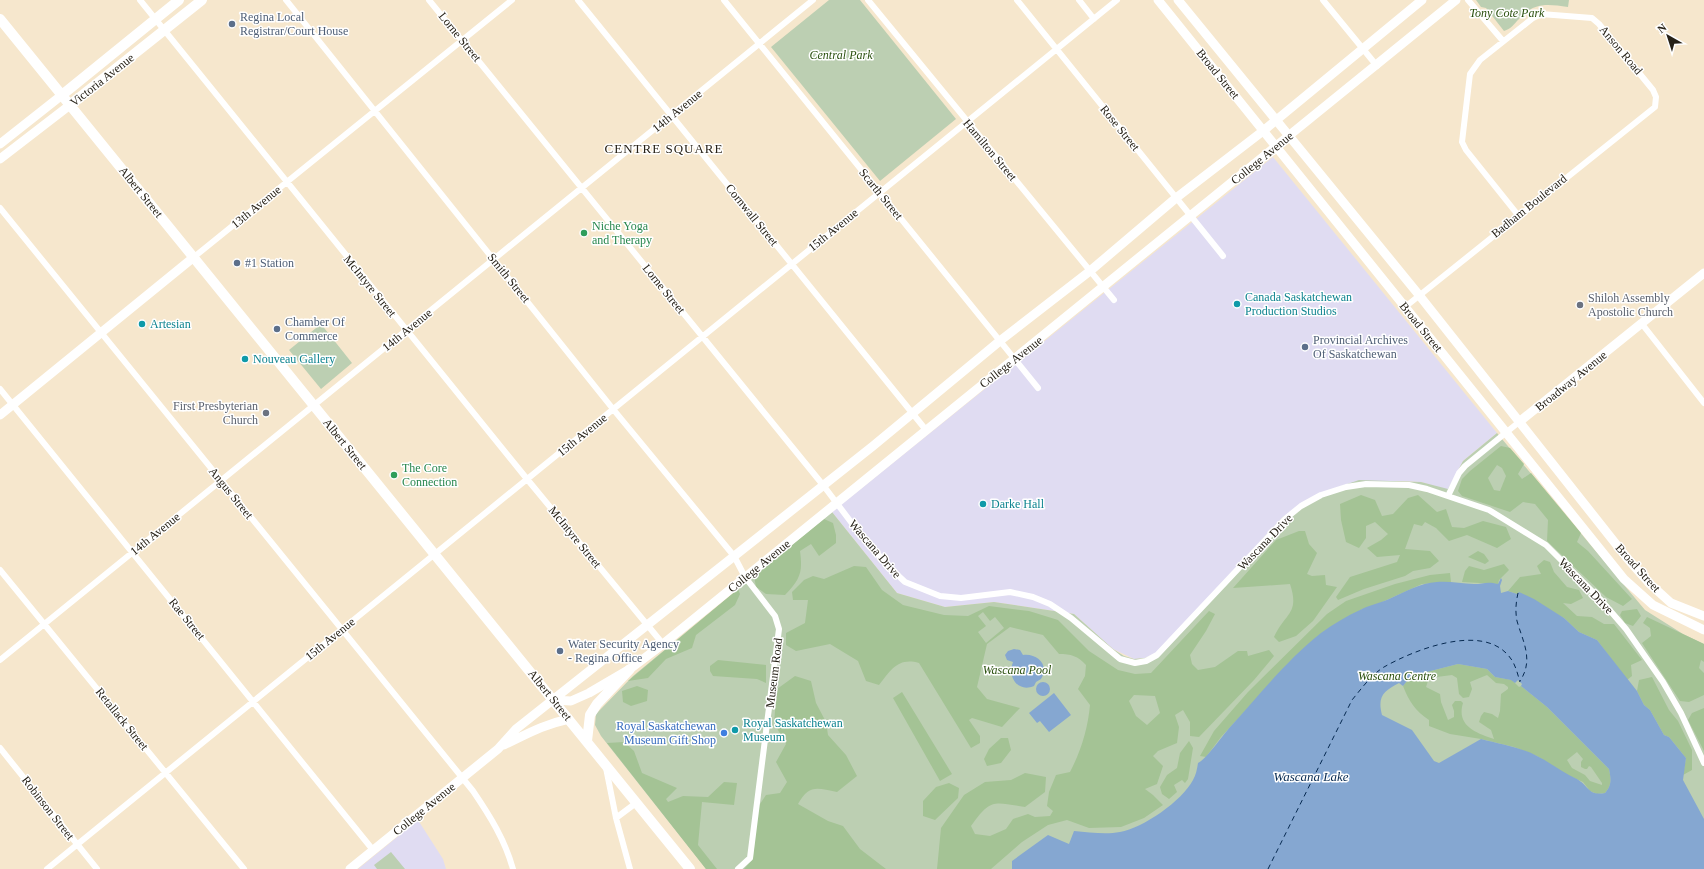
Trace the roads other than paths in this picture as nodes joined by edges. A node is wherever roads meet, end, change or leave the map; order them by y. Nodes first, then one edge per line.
1 (140, 0) edge
2 (179, 0) edge
3 (202, 0) edge
4 (286, 0) edge
5 (430, 0) edge
6 (512, 0) edge
7 (578, 0) edge
8 (724, 0) edge
9 (813, 0) edge
10 (868, 0) edge
11 (1018, 0) edge
12 (1079, 0) edge
13 (1117, 0) edge
14 (1158, 0) edge
15 (1178, 0) edge
16 (1323, 0) edge
17 (1422, 0) edge
18 (1456, 0) edge
19 (1468, 0) edge
20 (0, 19) edge
21 (155, 19) junction
22 (1094, 19) junction
23 (164, 31) junction
24 (462, 40) junction
25 (1503, 42) junction
26 (758, 44) junction
27 (1057, 49) junction
28 (1363, 49) junction
29 (1377, 66) junction
30 (62, 95) junction
31 (70, 105) junction
32 (1655, 107) joint
33 (374, 111) junction
34 (671, 115) junction
35 (1276, 120) junction
36 (967, 122) junction
37 (1263, 130) junction
38 (1288, 136) junction
39 (0, 144) edge
40 (1276, 146) junction
41 (0, 159) edge
42 (287, 182) junction
43 (582, 188) junction
44 (880, 193) junction
45 (1176, 198) junction
46 (0, 208) edge
47 (1190, 216) junction
48 (1518, 216) junction
49 (1223, 256) dead end
50 (194, 257) junction
51 (494, 259) junction
52 (792, 264) junction
53 (1090, 271) junction
54 (1704, 273) edge
55 (1104, 287) junction
56 (1419, 295) junction
57 (1114, 300) dead end
58 (1405, 307) junction
59 (1642, 324) junction
60 (406, 330) junction
61 (101, 332) junction
62 (703, 337) junction
63 (1001, 340) junction
64 (1016, 359) junction
65 (1038, 388) dead end
66 (0, 389) edge
67 (1704, 403) edge
68 (13, 404) junction
69 (314, 405) junction
70 (614, 409) junction
71 (912, 413) junction
72 (0, 414) edge
73 (1519, 422) junction
74 (926, 430) junction
75 (1507, 433) junction
76 (527, 479) junction
77 (220, 480) junction
78 (824, 485) junction
79 (1448, 496) junction
80 (836, 503) junction
81 (132, 552) junction
82 (434, 555) junction
83 (734, 556) junction
84 (0, 570) edge
85 (745, 577) junction
86 (1704, 616) edge
87 (44, 624) junction
88 (648, 625) junction
89 (342, 630) junction
90 (1704, 630) edge
91 (664, 644) junction
92 (0, 660) edge
93 (630, 669) junction
94 (553, 700) junction
95 (253, 702) junction
96 (569, 719) junction
97 (587, 741) junction
98 (0, 748) edge
99 (498, 748) junction
100 (1704, 763) edge
101 (605, 764) junction
102 (166, 772) junction
103 (462, 778) junction
104 (636, 803) junction
105 (616, 818) junction
106 (77, 844) junction
107 (373, 850) junction
108 (47, 869) edge
109 (97, 869) edge
110 (244, 869) edge
111 (350, 869) edge
112 (513, 869) edge
113 (630, 869) edge
114 (690, 869) edge
115 (738, 869) edge

1 - 21 street, McIntyre Street
2 - 21 main road, Victoria Avenue
3 - 23 main road, Victoria Avenue
4 - 33 street, Smith Street
5 - 24 street, Lorne Street
6 - 24 street, 13th Avenue
7 - 34 street, Cornwall Street
8 - 26 street, Scarth Street
9 - 26 street, 14th Avenue
10 - 36 street, Hamilton Street
11 - 27 street, Rose Street
12 - 22 street
13 - 22 street, 15th Avenue
14 - 37 main road, Broad Street
15 - 35 main road, Broad Street
16 - 28 street
17 - 28 main road, College Avenue
18 - 29 main road, College Avenue
19 - 25 street
20 - 30 main road, Albert Street
21 - 23 street, McIntyre Street
21 - 30 main road, Victoria Avenue
22 - 27 street, 15th Avenue
23 - 31 main road, Victoria Avenue
23 - 42 street, McIntyre Street
24 - 33 street, 13th Avenue
24 - 43 street, Lorne Street
25 - 32 street, Anson Road
25 - 48 street, Anson Road
26 - 34 street, 14th Avenue
26 - 44 street, Scarth Street
27 - 36 street, 15th Avenue
27 - 45 street, Rose Street
28 - 29 street
28 - 35 main road, College Avenue
29 - 38 main road, College Avenue
30 - 31 main road, Albert Street
30 - 39 main road, Victoria Avenue
31 - 41 main road, Victoria Avenue
31 - 50 main road, Albert Street
32 - 48 street, Badham Boulevard
33 - 42 street, 13th Avenue
33 - 51 street, Smith Street
34 - 43 street, 14th Avenue
34 - 52 street, Cornwall Street
35 - 37 main road, College Avenue
35 - 38 main road, Broad Street
36 - 44 street, 15th Avenue
36 - 53 street, Hamilton Street
37 - 40 main road, Broad Street
37 - 45 main road, College Avenue
38 - 40 main road, College Avenue
38 - 56 main road, Broad Street
40 - 47 main road, College Avenue
40 - 58 main road, Broad Street
42 - 50 street, 13th Avenue
42 - 60 street, McIntyre Street
43 - 51 street, 14th Avenue
43 - 62 street, Lorne Street
44 - 52 street, 15th Avenue
44 - 63 street, Scarth Street
45 - 47 street, Rose Street
45 - 53 main road, College Avenue
46 - 61 street, Angus Street
47 - 49 street, Rose Street
47 - 55 main road, College Avenue
48 - 56 street, Badham Boulevard
50 - 61 main road, 13th Avenue
50 - 69 main road, Albert Street
51 - 60 street, 14th Avenue
51 - 70 street, Smith Street
52 - 62 street, 15th Avenue
52 - 71 street, Cornwall Street
53 - 55 street, Hamilton Street
53 - 63 main road, College Avenue
54 - 59 main road, Broadway Avenue
55 - 57 street, Hamilton Street
55 - 64 main road, College Avenue
56 - 58 street, Badham Boulevard
56 - 73 main road, Broad Street
58 - 75 main road, Broad Street
59 - 67 street
59 - 73 main road, Broadway Avenue
60 - 69 street, 14th Avenue
60 - 76 street, McIntyre Street
61 - 68 main road, 13th Avenue
61 - 77 street, Angus Street
62 - 70 street, 15th Avenue
62 - 78 street, Lorne Street
63 - 64 street, Scarth Street
63 - 71 main road, College Avenue
64 - 65 street, Scarth Street
64 - 74 main road, College Avenue
66 - 68 street, Rae Street
68 - 72 main road, 13th Avenue
68 - 81 street, Rae Street
69 - 77 street, 14th Avenue
69 - 82 main road, Albert Street
70 - 76 street, 15th Avenue
70 - 83 street, Smith Street
71 - 74 street, Cornwall Street
71 - 78 main road, College Avenue
73 - 75 street, Broadway Avenue
73 - 86 main road, Broad Street
74 - 80 main road, College Avenue
75 - 79 street, Broadway Avenue
75 - 90 main road, Broad Street
76 - 82 street, 15th Avenue
76 - 88 street, McIntyre Street
77 - 81 street, 14th Avenue
77 - 89 street, Angus Street
78 - 80 street, Wascana Drive
78 - 83 main road, College Avenue
79 - 80 street, Wascana Drive
79 - 100 street, Wascana Drive
80 - 85 main road, College Avenue
81 - 87 street, 14th Avenue
81 - 95 street, Rae Street
82 - 89 street, 15th Avenue
82 - 94 main road, Albert Street
83 - 85 street, Museum Road
83 - 88 main road, College Avenue
84 - 87 street, Retallack Street
85 - 91 main road, College Avenue
85 - 115 street, Museum Road
87 - 92 street, 14th Avenue
87 - 102 street, Retallack Street
88 - 91 street, McIntyre Street
88 - 94 main road, College Avenue
89 - 95 street, 15th Avenue
89 - 103 street, Angus Street
91 - 93 main road, College Avenue
93 - 94 main road, College Avenue
93 - 97 main road
94 - 96 main road, Albert Street
94 - 99 main road, College Avenue
95 - 102 street, 15th Avenue
95 - 107 street, Rae Street
96 - 97 main road, Albert Street
96 - 99 main road, College Avenue
97 - 101 main road, Albert Street
98 - 106 street, Robinson Street
99 - 103 main road, College Avenue
101 - 104 main road, Albert Street
101 - 105 street
102 - 106 street, 15th Avenue
102 - 110 street, Retallack Street
103 - 107 main road, College Avenue
103 - 112 street, Angus Street
104 - 105 street
104 - 114 main road, Albert Street
105 - 113 street
106 - 108 street, 15th Avenue
106 - 109 street, Robinson Street
107 - 111 main road, College Avenue

